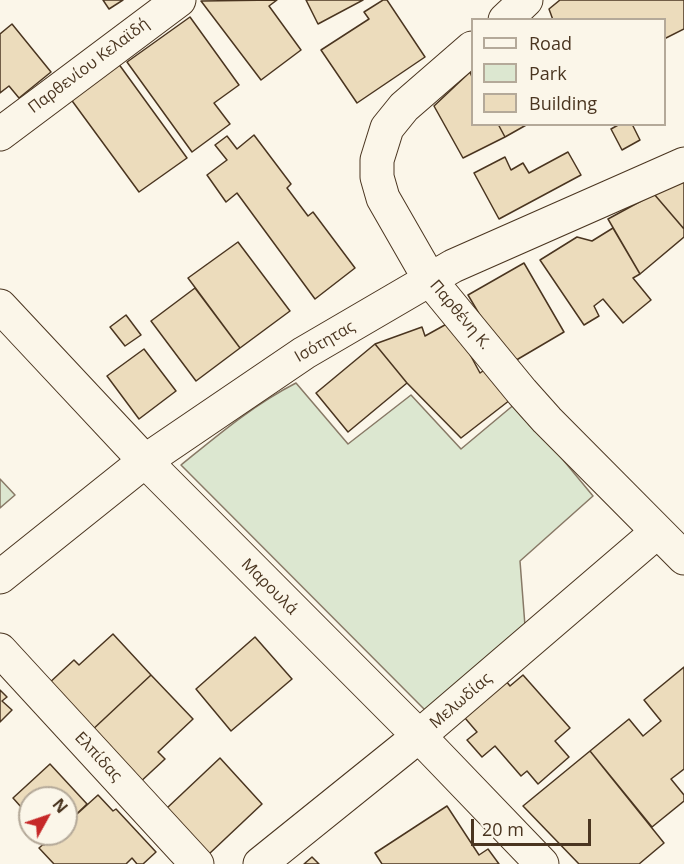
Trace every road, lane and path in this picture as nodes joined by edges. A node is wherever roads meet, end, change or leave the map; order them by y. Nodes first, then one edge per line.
1 (178, 0) edge
2 (526, 0) edge
3 (507, 18) edge
4 (471, 49) edge
5 (0, 134) edge
6 (684, 164) edge
7 (430, 280) junction
8 (0, 306) edge
9 (145, 461) junction
10 (657, 532) junction
11 (684, 558) edge
12 (0, 577) edge
13 (0, 650) edge
14 (419, 736) junction
15 (197, 864) edge
16 (260, 864) edge
17 (542, 864) edge

1 - 5 street, Παρθενίου Κελαϊδή
2 - 3 street
4 - 7 street, Παρθένη Κ.
6 - 7 street, Ισότητας
7 - 9 street, Ισότητας
7 - 10 street, Παρθένη Κ.
8 - 9 street, Μαρουλά
9 - 12 street, Ισότητας
9 - 14 street, Μαρουλά
10 - 11 street, Παρθένη Κ.
10 - 14 street, Μελωδίας
13 - 15 street, Ελπίδας
14 - 16 street, Μελωδίας
14 - 17 street, Μαρουλά

